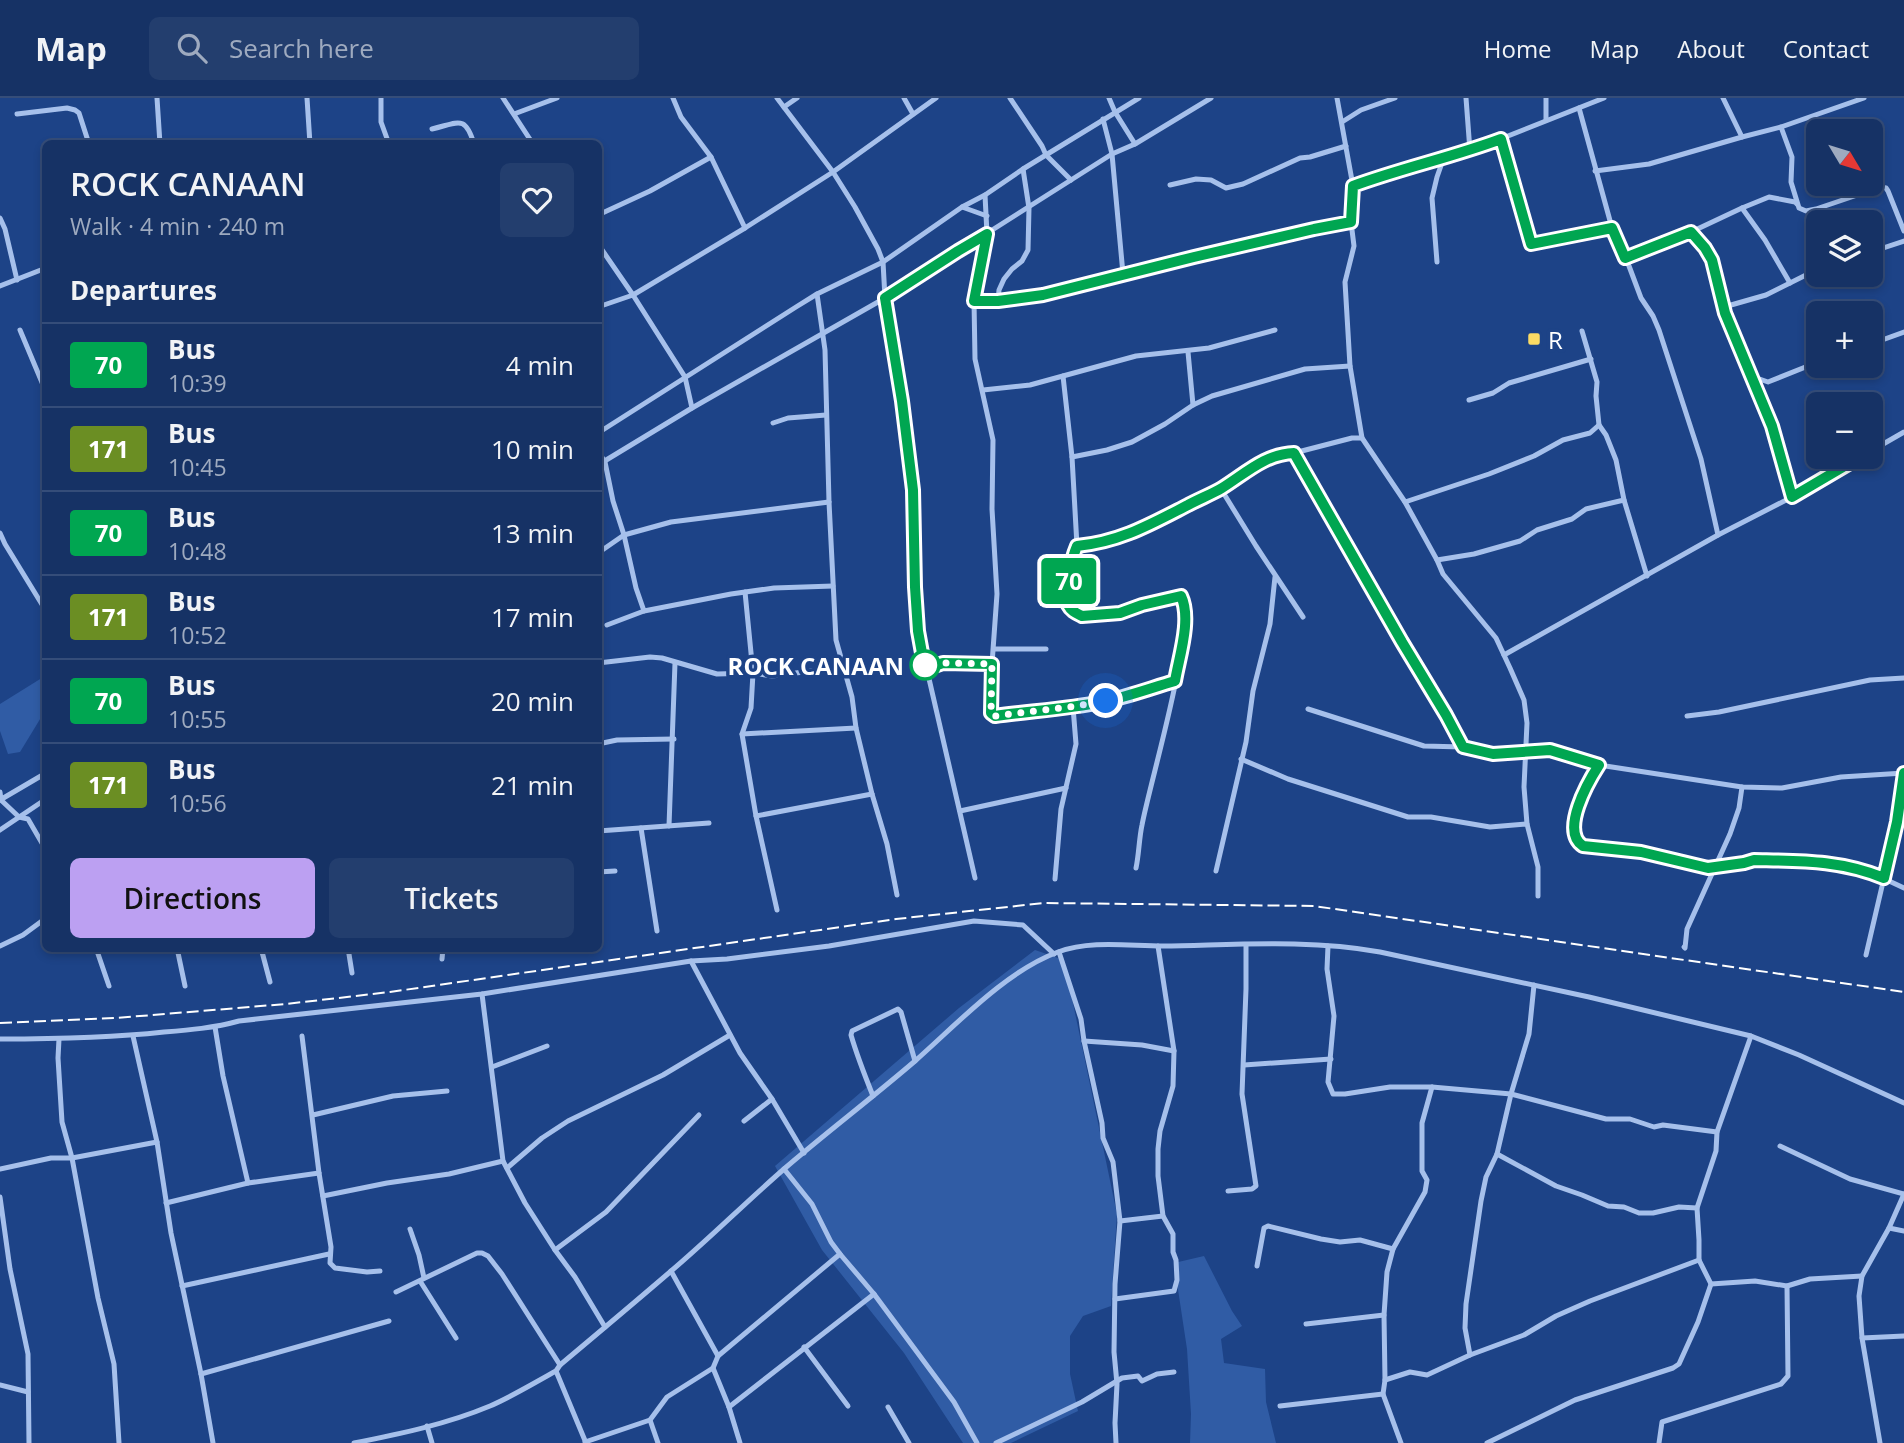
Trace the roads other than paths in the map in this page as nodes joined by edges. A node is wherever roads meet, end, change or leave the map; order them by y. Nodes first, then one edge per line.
1 (158, 98) edge
2 (307, 98) edge
3 (381, 98) edge
4 (503, 98) edge
5 (557, 98) edge
6 (673, 98) edge
7 (777, 98) edge
8 (797, 98) edge
9 (904, 98) edge
10 (936, 98) edge
11 (1010, 98) edge
12 (1109, 98) edge
13 (1139, 98) edge
14 (1211, 98) edge
15 (1337, 98) edge
16 (1395, 98) edge
17 (1466, 98) edge
18 (1546, 98) edge
19 (1604, 98) edge
20 (1723, 98) edge
21 (1864, 98) edge
22 (784, 107) junction
23 (1579, 108) junction
24 (1115, 112) junction
25 (17, 114) dead end
26 (514, 114) junction
27 (913, 114) junction
28 (1103, 119) junction
29 (1546, 120) junction
30 (1342, 122) junction
31 (1781, 127) junction
32 (432, 129) dead end
33 (1742, 137) junction
34 (1501, 139) junction
35 (88, 140) edge
36 (160, 140) edge
37 (310, 140) edge
38 (388, 140) edge
39 (473, 140) edge
40 (530, 140) edge
41 (1135, 144) junction
42 (1346, 146) junction
43 (1469, 151) junction
44 (1112, 154) junction
45 (1046, 155) junction
46 (711, 157) junction
47 (1444, 157) junction
48 (1023, 169) junction
49 (1595, 171) junction
50 (833, 172) junction
51 (1071, 180) junction
52 (1170, 185) dead end
53 (1353, 186) junction
54 (985, 195) junction
55 (962, 207) junction
56 (1029, 208) junction
57 (1742, 208) junction
58 (1799, 208) junction
59 (602, 213) edge
60 (987, 216) junction
61 (0, 218) edge
62 (1351, 222) junction
63 (745, 228) junction
64 (1612, 228) junction
65 (1904, 231) edge
66 (1691, 232) junction
67 (987, 234) junction
68 (1903, 242) edge
69 (1883, 248) edge
70 (1904, 249) edge
71 (602, 250) edge
72 (1625, 258) junction
73 (883, 262) junction
74 (1437, 262) dead end
75 (42, 270) edge
76 (1123, 274) junction
77 (1806, 275) edge
78 (17, 280) junction
79 (1790, 283) junction
80 (0, 286) edge
81 (817, 294) junction
82 (633, 295) junction
83 (885, 298) junction
84 (974, 301) junction
85 (998, 301) junction
86 (602, 306) edge
87 (1724, 307) junction
88 (20, 330) dead end
89 (1275, 330) dead end
90 (1582, 331) dead end
91 (1904, 332) edge
92 (824, 334) junction
93 (1883, 340) edge
94 (1188, 352) junction
95 (1591, 359) junction
96 (1350, 366) junction
97 (1806, 367) edge
98 (1063, 376) junction
99 (1751, 376) junction
100 (685, 377) junction
101 (42, 382) edge
102 (983, 390) junction
103 (1469, 400) dead end
104 (1193, 405) junction
105 (692, 408) junction
106 (825, 415) junction
107 (774, 423) dead end
108 (1599, 425) junction
109 (602, 430) edge
110 (1590, 432) junction
111 (1904, 432) edge
112 (1606, 435) junction
113 (1363, 438) junction
114 (1883, 443) edge
115 (1294, 453) junction
116 (1072, 457) junction
117 (602, 462) edge
118 (602, 466) edge
119 (1840, 469) edge
120 (1221, 489) junction
121 (1792, 497) junction
122 (1624, 500) junction
123 (829, 502) junction
124 (1405, 502) junction
125 (0, 533) edge
126 (624, 535) junction
127 (1718, 535) junction
128 (1077, 546) junction
129 (602, 550) edge
130 (1437, 560) junction
131 (1647, 576) junction
132 (1275, 577) junction
133 (833, 586) junction
134 (745, 593) junction
135 (42, 604) edge
136 (644, 611) junction
137 (1303, 617) dead end
138 (607, 625) dead end
139 (994, 649) junction
140 (1046, 649) dead end
141 (1504, 655) junction
142 (602, 663) edge
143 (675, 663) junction
144 (992, 664) junction
145 (842, 667) junction
146 (926, 669) junction
147 (753, 673) junction
148 (1904, 678) edge
149 (1175, 681) junction
150 (1073, 707) junction
151 (1308, 709) dead end
152 (1688, 716) dead end
153 (856, 728) junction
154 (742, 734) junction
155 (674, 739) junction
156 (602, 743) edge
157 (1463, 747) junction
158 (1525, 750) junction
159 (1241, 759) junction
160 (1599, 765) junction
161 (1904, 773) edge
162 (42, 775) edge
163 (1742, 787) junction
164 (1066, 788) junction
165 (0, 792) edge
166 (872, 794) junction
167 (0, 800) edge
168 (42, 802) edge
169 (960, 811) junction
170 (756, 816) junction
171 (19, 817) junction
172 (709, 824) dead end
173 (1527, 824) junction
174 (669, 826) junction
175 (641, 828) junction
176 (0, 830) edge
177 (602, 831) edge
178 (42, 843) edge
179 (1136, 868) dead end
180 (1714, 868) junction
181 (615, 871) dead end
182 (1216, 871) dead end
183 (602, 872) edge
184 (975, 878) dead end
185 (1884, 878) junction
186 (1055, 879) dead end
187 (1904, 888) edge
188 (897, 895) dead end
189 (1538, 896) dead end
190 (777, 910) dead end
191 (42, 921) edge
192 (657, 931) dead end
193 (1246, 945) junction
194 (0, 946) edge
195 (1158, 946) junction
196 (1328, 946) junction
197 (1684, 947) dead end
198 (97, 952) edge
199 (178, 952) edge
200 (262, 952) edge
201 (349, 952) edge
202 (443, 952) edge
203 (1057, 953) junction
204 (1866, 955) dead end
205 (442, 959) dead end
206 (691, 961) junction
207 (352, 973) dead end
208 (270, 982) dead end
209 (1534, 985) junction
210 (109, 986) dead end
211 (185, 986) dead end
212 (482, 995) junction
213 (215, 1027) junction
214 (133, 1035) junction
215 (730, 1035) junction
216 (302, 1036) dead end
217 (1751, 1036) junction
218 (0, 1039) edge
219 (59, 1039) junction
220 (1084, 1041) junction
221 (547, 1046) dead end
222 (1174, 1051) junction
223 (1331, 1059) junction
224 (915, 1061) junction
225 (1244, 1065) junction
226 (492, 1067) junction
227 (1432, 1087) junction
228 (447, 1091) dead end
229 (1511, 1094) junction
230 (873, 1096) junction
231 (772, 1099) junction
232 (1904, 1103) edge
233 (313, 1115) junction
234 (699, 1115) dead end
235 (744, 1121) dead end
236 (1717, 1132) junction
237 (157, 1142) junction
238 (1780, 1146) dead end
239 (804, 1153) junction
240 (1497, 1154) junction
241 (72, 1158) junction
242 (503, 1161) junction
243 (507, 1168) junction
244 (0, 1169) edge
245 (785, 1169) junction
246 (319, 1173) junction
247 (248, 1183) junction
248 (1228, 1191) dead end
249 (1904, 1194) edge
250 (323, 1196) junction
251 (0, 1197) edge
252 (166, 1203) junction
253 (1697, 1208) junction
254 (1163, 1216) junction
255 (1120, 1222) junction
256 (1889, 1228) junction
257 (410, 1229) dead end
258 (1904, 1231) edge
259 (1393, 1249) junction
260 (555, 1250) junction
261 (329, 1254) junction
262 (840, 1254) junction
263 (1699, 1260) junction
264 (1257, 1266) dead end
265 (0, 1269) edge
266 (10, 1269) junction
267 (380, 1271) dead end
268 (671, 1271) junction
269 (1861, 1276) junction
270 (422, 1280) junction
271 (1712, 1284) junction
272 (182, 1286) junction
273 (1787, 1286) junction
274 (396, 1292) dead end
275 (874, 1294) junction
276 (1115, 1299) junction
277 (1384, 1315) junction
278 (389, 1321) dead end
279 (1307, 1324) dead end
280 (605, 1327) junction
281 (1904, 1336) edge
282 (456, 1338) dead end
283 (1862, 1338) junction
284 (804, 1347) junction
285 (1470, 1354) junction
286 (718, 1356) junction
287 (561, 1364) junction
288 (713, 1368) junction
289 (556, 1371) junction
290 (1174, 1372) dead end
291 (201, 1374) junction
292 (1385, 1380) junction
293 (1117, 1382) junction
294 (0, 1385) edge
295 (28, 1392) junction
296 (1383, 1394) junction
297 (848, 1406) dead end
298 (1280, 1406) dead end
299 (729, 1407) junction
300 (888, 1407) dead end
301 (650, 1420) junction
302 (427, 1426) junction
303 (1505, 1440) edge
304 (586, 1442) edge
305 (29, 1443) edge
306 (119, 1443) edge
307 (213, 1443) edge
308 (354, 1443) edge
309 (432, 1443) edge
310 (658, 1443) edge
311 (740, 1443) edge
312 (909, 1443) edge
313 (977, 1443) edge
314 (996, 1443) edge
315 (1116, 1443) edge
316 (1401, 1443) edge
317 (1487, 1443) edge
318 (1659, 1443) edge
319 (1880, 1443) edge

1 - 36 street
2 - 37 street
3 - 38 street
4 - 26 street
5 - 26 street
6 - 46 street
7 - 22 street
8 - 22 street
9 - 27 street
10 - 27 street
11 - 45 street
12 - 24 street
13 - 24 street
14 - 41 street
15 - 30 street
16 - 30 street
17 - 43 street
18 - 29 street
19 - 23 street
20 - 33 street
21 - 31 street
22 - 50 street
23 - 29 street
23 - 49 street
24 - 28 street
24 - 41 street
25 - 35 street
26 - 40 street
27 - 50 street
28 - 44 street
28 - 45 street
29 - 34 street
30 - 42 street
31 - 33 street
31 - 58 street
32 - 39 street
33 - 49 street
34 - 43 street
34 - 64 street
41 - 44 street
42 - 52 street
42 - 53 street
43 - 47 street
44 - 51 street
44 - 76 street
45 - 48 street
45 - 51 street
46 - 59 street
46 - 63 street
47 - 53 street
47 - 74 street
48 - 54 street
48 - 56 street
49 - 64 street
50 - 63 street
50 - 73 street
51 - 56 street
53 - 62 street
54 - 55 street
54 - 60 street
55 - 60 street
55 - 73 street
56 - 67 street
56 - 85 street
57 - 58 street
57 - 66 street
57 - 79 street
58 - 65 street
60 - 67 street
61 - 78 street
62 - 76 street
62 - 96 street
63 - 82 street
64 - 72 street
66 - 72 street
66 - 87 street
67 - 83 street
67 - 84 street
68 - 69 street
68 - 70 street
71 - 82 street
72 - 127 street
73 - 81 street
73 - 83 street
75 - 78 street
76 - 85 street
77 - 79 street
78 - 80 street
79 - 87 street
81 - 92 street
81 - 100 street
82 - 86 street
82 - 100 street
83 - 92 street
83 - 146 street
84 - 85 street
84 - 102 street
87 - 99 street
88 - 101 street
89 - 94 street
90 - 95 street
91 - 93 street
92 - 105 street
92 - 106 street
94 - 98 street
94 - 104 street
95 - 103 street
95 - 108 street
96 - 104 street
96 - 113 street
97 - 99 street
98 - 102 street
98 - 116 street
99 - 121 street
100 - 105 street
100 - 109 street
102 - 139 street
104 - 116 street
105 - 117 street
106 - 107 street
106 - 123 street
108 - 110 street
108 - 112 street
110 - 112 street
110 - 124 street
111 - 114 street
112 - 122 street
113 - 115 street
113 - 124 street
115 - 120 street
115 - 157 street
116 - 128 street
118 - 126 street
119 - 121 street
120 - 128 street
120 - 132 street
121 - 127 street
122 - 130 street
122 - 131 street
123 - 126 street
123 - 133 street
124 - 130 street
125 - 135 street
126 - 129 street
126 - 136 street
127 - 131 street
128 - 149 street
130 - 141 street
131 - 141 street
132 - 137 street
132 - 159 street
133 - 134 street
133 - 145 street
134 - 136 street
134 - 147 street
136 - 138 street
139 - 140 street
139 - 144 street
141 - 158 street
142 - 143 street
143 - 147 street
143 - 155 street
144 - 146 street
144 - 150 street
145 - 147 street
145 - 153 street
146 - 169 street
147 - 154 street
148 - 152 street
149 - 150 street
149 - 179 street
150 - 164 street
151 - 157 street
153 - 154 street
153 - 166 street
154 - 170 street
155 - 156 street
155 - 174 street
157 - 158 street
158 - 160 street
158 - 173 street
159 - 173 street
159 - 182 street
160 - 163 street
160 - 180 street
161 - 163 street
161 - 185 street
162 - 167 street
163 - 180 street
164 - 169 street
164 - 186 street
165 - 167 street
166 - 170 street
166 - 188 street
167 - 171 street
168 - 171 street
169 - 184 street
170 - 190 street
171 - 176 street
171 - 178 street
172 - 174 street
173 - 189 street
174 - 175 street
175 - 177 street
175 - 192 street
180 - 185 street
180 - 197 street
181 - 183 street
185 - 187 street
185 - 204 street
191 - 194 street
193 - 195 street
193 - 196 street
193 - 225 street
195 - 203 street
195 - 222 street
196 - 209 street
196 - 223 street
198 - 210 street
199 - 211 street
200 - 208 street
201 - 207 street
202 - 205 street
203 - 206 street
203 - 220 street
203 - 224 street
206 - 212 street
206 - 215 street
209 - 217 street
209 - 229 street
212 - 213 street
212 - 226 street
213 - 214 street
213 - 247 street
214 - 219 street
214 - 237 street
215 - 231 street
215 - 243 street
216 - 233 street
217 - 232 street
217 - 236 street
218 - 219 street
219 - 241 street
220 - 222 street
220 - 255 street
221 - 226 street
222 - 254 street
223 - 225 street
223 - 227 street
224 - 230 street
224 - 230 street
225 - 248 street
226 - 242 street
227 - 229 street
227 - 259 street
228 - 233 street
229 - 236 street
229 - 240 street
230 - 239 street
231 - 235 street
231 - 239 street
233 - 246 street
234 - 260 street
236 - 253 street
237 - 241 street
237 - 252 street
238 - 249 street
239 - 245 street
240 - 253 street
240 - 285 street
241 - 244 street
241 - 306 street
242 - 243 street
242 - 250 street
243 - 260 street
245 - 262 street
245 - 268 street
246 - 247 street
246 - 250 street
247 - 252 street
249 - 256 street
250 - 261 street
251 - 266 street
252 - 272 street
253 - 263 street
254 - 255 street
254 - 276 street
255 - 276 street
256 - 258 street
256 - 269 street
257 - 270 street
259 - 264 street
259 - 277 street
260 - 280 street
261 - 267 street
261 - 272 street
262 - 275 street
262 - 286 street
263 - 271 street
263 - 285 street
265 - 266 street
266 - 295 street
268 - 280 street
268 - 286 street
269 - 273 street
269 - 283 street
270 - 274 street
270 - 282 street
270 - 287 street
271 - 273 street
271 - 303 street
272 - 291 street
273 - 318 street
275 - 284 street
275 - 313 street
276 - 293 street
277 - 279 street
277 - 292 street
278 - 291 street
280 - 287 street
281 - 283 street
283 - 319 street
284 - 297 street
284 - 299 street
285 - 292 street
286 - 288 street
287 - 289 street
288 - 299 street
288 - 301 street
289 - 302 street
289 - 304 street
290 - 293 street
291 - 307 street
292 - 296 street
293 - 314 street
293 - 315 street
294 - 295 street
295 - 305 street
296 - 298 street
296 - 316 street
299 - 311 street
300 - 312 street
301 - 304 street
301 - 310 street
302 - 308 street
302 - 309 street
303 - 317 street

